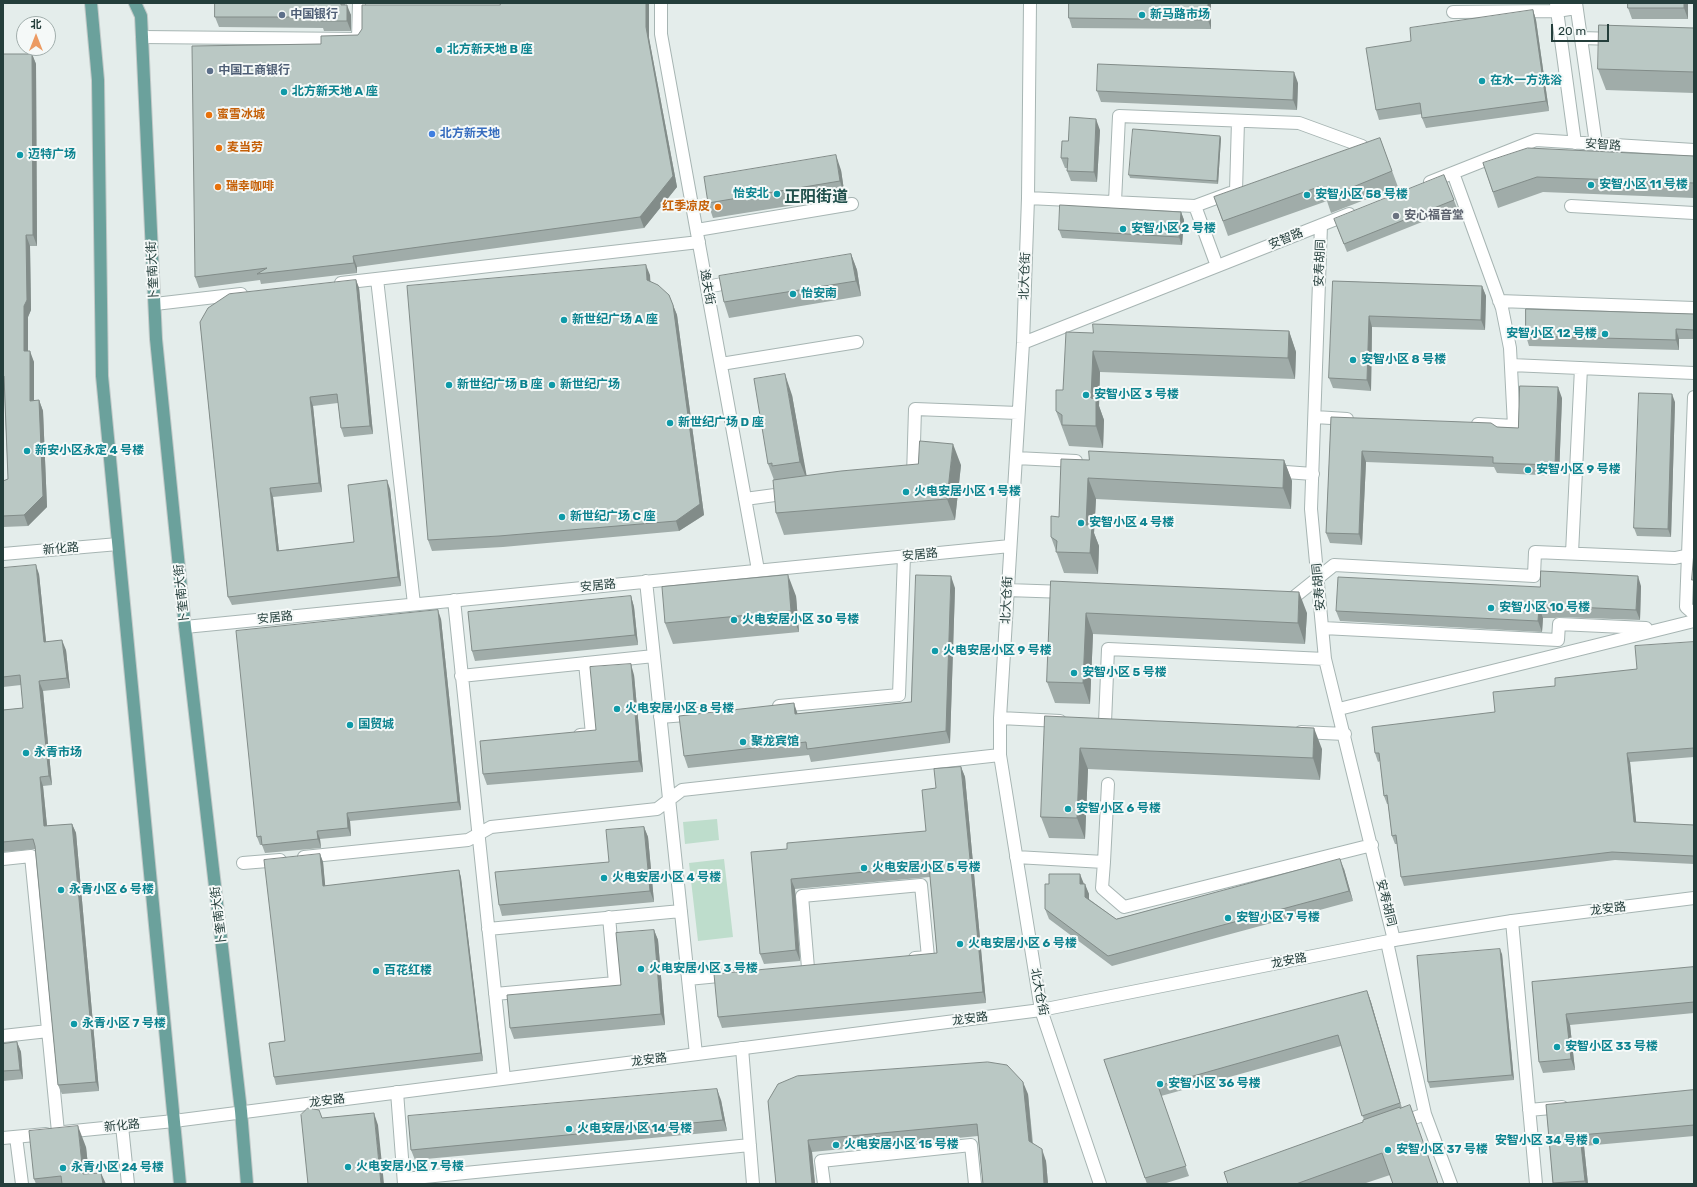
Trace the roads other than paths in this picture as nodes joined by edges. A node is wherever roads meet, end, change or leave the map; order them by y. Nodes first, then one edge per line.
1 (92, 3) edge
2 (135, 3) edge
3 (359, 3) edge
4 (1030, 3) edge
5 (657, 4) edge
6 (1576, 6) edge
7 (1556, 7) edge
8 (1453, 12) dead end
9 (142, 37) junction
10 (1581, 38) junction
11 (1626, 40) edge
12 (1238, 121) junction
13 (1576, 143) junction
14 (1596, 144) junction
15 (1694, 150) edge
16 (1348, 151) edge
17 (1453, 173) junction
18 (1251, 186) edge
19 (1416, 188) edge
20 (1236, 191) junction
21 (1028, 198) junction
22 (1115, 202) junction
23 (852, 204) dead end
24 (1195, 206) junction
25 (1571, 206) edge
26 (1358, 211) edge
27 (1694, 213) edge
28 (1321, 226) junction
29 (697, 230) junction
30 (699, 242) junction
31 (1217, 266) junction
32 (377, 279) junction
33 (746, 280) edge
34 (1319, 280) junction
35 (1334, 281) edge
36 (330, 284) edge
37 (707, 287) junction
38 (1480, 288) edge
39 (1495, 289) junction
40 (250, 293) edge
41 (1499, 301) junction
42 (155, 304) junction
43 (1694, 308) edge
44 (857, 342) dead end
45 (1023, 343) junction
46 (721, 364) junction
47 (1511, 365) junction
48 (1581, 368) junction
49 (1694, 373) edge
50 (1694, 397) edge
51 (1018, 413) junction
52 (1315, 417) junction
53 (1362, 419) edge
54 (1466, 424) edge
55 (1016, 458) junction
56 (1086, 462) edge
57 (1258, 471) edge
58 (1313, 474) junction
59 (897, 478) edge
60 (799, 492) edge
61 (745, 499) junction
62 (118, 544) junction
63 (1010, 546) junction
64 (1572, 553) junction
65 (3, 554) edge
66 (1691, 554) edge
67 (904, 556) junction
68 (758, 570) junction
69 (1318, 578) junction
70 (646, 581) junction
71 (1007, 590) junction
72 (1078, 593) edge
73 (454, 600) junction
74 (1272, 601) edge
75 (414, 604) junction
76 (1694, 614) edge
77 (1694, 620) edge
78 (185, 626) junction
79 (1323, 628) junction
80 (1660, 629) junction
81 (654, 656) junction
82 (1326, 659) junction
83 (586, 663) junction
84 (462, 676) junction
85 (764, 708) edge
86 (1339, 709) junction
87 (724, 711) edge
88 (660, 717) junction
89 (1000, 718) junction
90 (1075, 722) edge
91 (1090, 722) edge
92 (1105, 723) junction
93 (1120, 724) edge
94 (1290, 731) edge
95 (1345, 734) junction
96 (569, 736) edge
97 (484, 744) edge
98 (469, 745) junction
99 (1000, 755) junction
100 (1108, 784) edge
101 (669, 800) junction
102 (478, 834) junction
103 (1372, 845) junction
104 (1016, 857) junction
105 (3, 859) edge
106 (1104, 862) junction
107 (243, 863) dead end
108 (1694, 898) edge
109 (681, 911) junction
110 (608, 918) junction
111 (1512, 921) junction
112 (488, 929) junction
113 (1391, 941) junction
114 (906, 959) edge
115 (823, 966) edge
116 (808, 968) junction
117 (793, 969) edge
118 (741, 974) edge
119 (688, 979) junction
120 (495, 994) junction
121 (1041, 1010) junction
122 (48, 1031) junction
123 (3, 1036) edge
124 (742, 1048) junction
125 (696, 1054) junction
126 (504, 1078) junction
127 (397, 1092) junction
128 (1576, 1105) edge
129 (1529, 1110) junction
130 (242, 1111) junction
131 (1425, 1114) junction
132 (174, 1121) junction
133 (122, 1126) junction
134 (1389, 1127) edge
135 (58, 1132) junction
136 (16, 1137) junction
137 (3, 1138) edge
138 (750, 1145) junction
139 (404, 1181) edge
140 (22, 1184) edge
141 (128, 1184) edge
142 (180, 1184) edge
143 (247, 1184) edge
144 (753, 1184) edge
145 (824, 1184) edge
146 (975, 1184) edge
147 (1100, 1184) edge
148 (1451, 1184) edge
149 (1536, 1184) edge

1 - 62 main road
2 - 9 main road, 卜奎南大街
3 - 9 street
4 - 21 street, 北大仓街
5 - 29 street, 逸夫街
6 - 7 street
6 - 10 street
7 - 8 street
7 - 13 street
9 - 42 main road, 卜奎南大街
10 - 11 street
10 - 14 street
12 - 16 street
12 - 20 street
12 - 22 street
13 - 14 street, 安智路
13 - 17 street, 安智路
14 - 15 street, 安智路
17 - 19 street, 安智路
17 - 39 street
18 - 20 street
20 - 24 street
21 - 22 street
21 - 45 street, 北大仓街
22 - 24 street
23 - 29 street
24 - 31 street
25 - 27 street
26 - 28 street, 安智路
28 - 31 street, 安智路
28 - 34 street, 安寿胡同
29 - 30 street, 逸夫街
30 - 32 street
30 - 37 street, 逸夫街
31 - 45 street, 安智路
32 - 36 street
32 - 75 street
33 - 37 street
34 - 35 street
34 - 52 street, 安寿胡同
37 - 46 street, 逸夫街
38 - 39 street
39 - 41 street
40 - 42 street
41 - 43 street
41 - 47 street
42 - 78 main road, 卜奎南大街
44 - 46 street
45 - 51 street, 北大仓街
46 - 61 street, 逸夫街
47 - 48 street
47 - 54 street
48 - 49 street
48 - 64 street
50 - 66 street
51 - 55 street, 北大仓街
51 - 59 street
52 - 53 street
52 - 58 street, 安寿胡同
55 - 56 street
55 - 63 street, 北大仓街
57 - 58 street
58 - 69 street, 安寿胡同
60 - 61 street
61 - 68 street, 逸夫街
62 - 65 street, 新化路
62 - 132 main road
63 - 67 street, 安居路
63 - 71 street, 北大仓街
64 - 66 street
64 - 69 street
66 - 76 street
67 - 68 street, 安居路
67 - 85 street
68 - 70 street, 安居路
69 - 74 street
69 - 79 street, 安寿胡同
70 - 73 street, 安居路
70 - 81 street
71 - 72 street
71 - 89 street, 北大仓街
73 - 75 street, 安居路
73 - 84 street
75 - 78 street, 安居路
77 - 80 street
78 - 130 main road, 卜奎南大街
79 - 80 street
79 - 82 street, 安寿胡同
80 - 86 street
81 - 83 street
81 - 88 street
82 - 86 street, 安寿胡同
82 - 92 street
83 - 84 street
83 - 96 street
84 - 98 street
86 - 95 street, 安寿胡同
87 - 88 street
88 - 101 street
89 - 90 street
89 - 99 street, 北大仓街
91 - 92 street
92 - 93 street
94 - 95 street
95 - 103 street, 安寿胡同
97 - 98 street
98 - 102 street
99 - 101 street
99 - 104 street, 北大仓街
100 - 106 street
101 - 102 street
101 - 109 street
102 - 107 street
102 - 112 street
103 - 106 street
103 - 113 street, 安寿胡同
104 - 106 street
104 - 121 street, 北大仓街
105 - 122 street
108 - 111 street, 龙安路
109 - 110 street
109 - 119 street
110 - 112 street
110 - 120 street
111 - 113 street, 龙安路
111 - 129 street
112 - 120 street
113 - 121 street, 龙安路
113 - 131 street, 安寿胡同
114 - 116 street
115 - 116 street
116 - 117 street
118 - 119 street
119 - 125 street
120 - 126 street
121 - 124 street, 龙安路
121 - 147 street, 北大仓街
122 - 123 street
122 - 135 street
124 - 125 street, 龙安路
124 - 138 street
125 - 126 street, 龙安路
126 - 127 street, 龙安路
127 - 130 street, 龙安路
127 - 139 street
128 - 129 street
129 - 149 street
130 - 132 street, 新化路
130 - 143 main road, 卜奎南大街
131 - 134 street
131 - 148 street, 安寿胡同
132 - 133 street, 新化路
132 - 142 main road
133 - 135 street, 新化路
133 - 141 street
135 - 136 street, 新化路
136 - 137 street, 新化路
136 - 140 street
138 - 139 street
138 - 144 street
145 - 146 street

